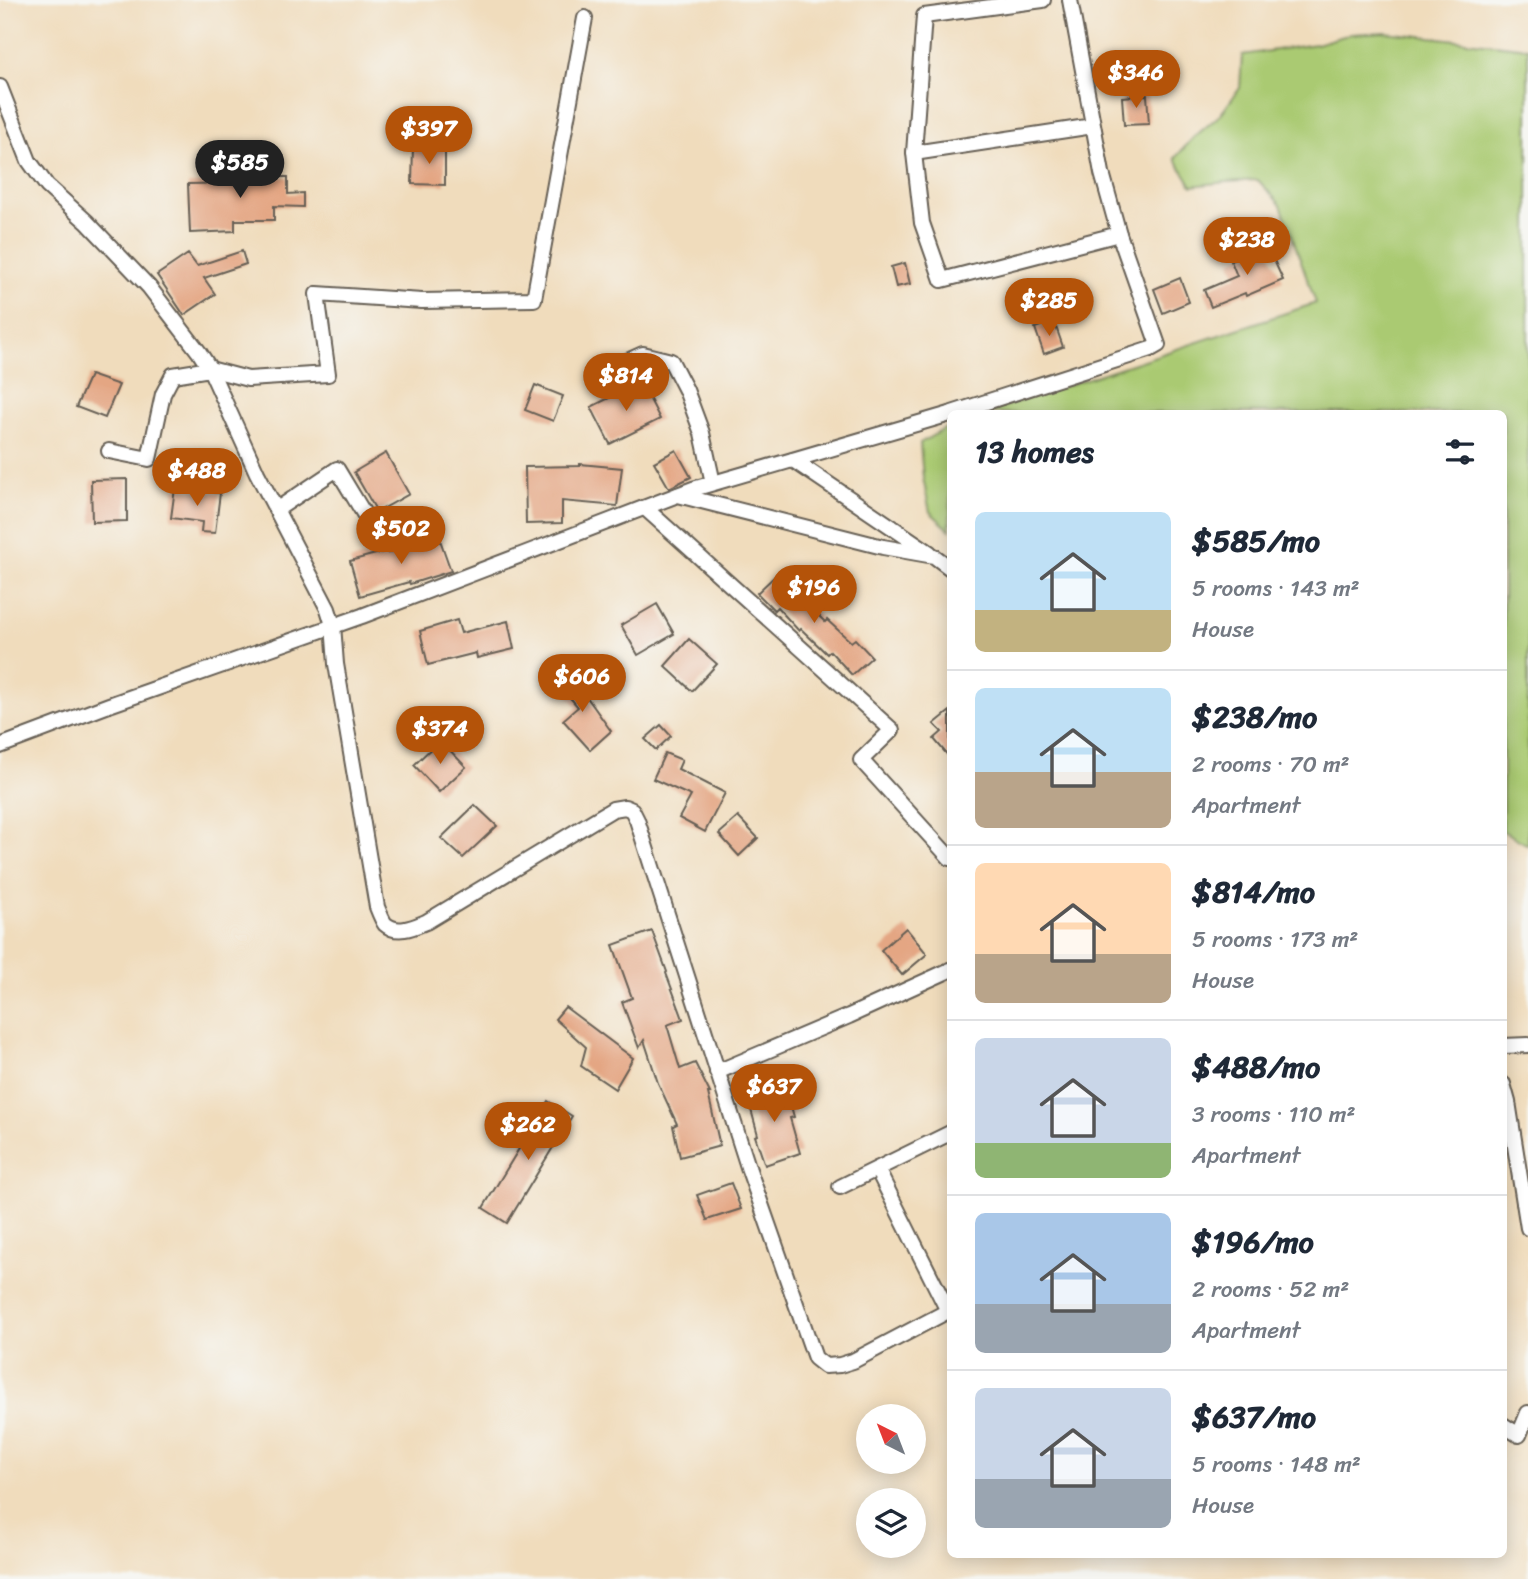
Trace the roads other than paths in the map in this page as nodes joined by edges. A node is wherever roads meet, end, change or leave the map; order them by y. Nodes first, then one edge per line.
1 (1043, 0) edge
2 (1070, 0) edge
3 (585, 18) dead end
4 (0, 87) edge
5 (1093, 126) junction
6 (914, 153) junction
7 (1119, 234) junction
8 (209, 369) junction
9 (601, 373) dead end
10 (960, 410) edge
11 (947, 414) edge
12 (109, 451) dead end
13 (793, 460) junction
14 (713, 483) junction
15 (678, 495) junction
16 (645, 508) junction
17 (276, 510) junction
18 (375, 532) dead end
19 (934, 556) junction
20 (947, 566) edge
21 (333, 625) junction
22 (0, 746) edge
23 (947, 855) edge
24 (947, 971) edge
25 (1528, 1045) edge
26 (1507, 1046) edge
27 (717, 1072) junction
28 (1507, 1098) edge
29 (947, 1134) edge
30 (877, 1169) junction
31 (840, 1187) dead end
32 (1525, 1197) edge
33 (1528, 1228) edge
34 (947, 1307) edge
35 (947, 1312) edge
36 (1528, 1413) edge
37 (1507, 1428) edge

1 - 6 street
2 - 5 street
3 - 8 street
4 - 8 street
5 - 6 street
5 - 7 street
6 - 7 street
7 - 10 street
8 - 12 street
8 - 17 street
9 - 14 street
11 - 13 street
13 - 14 street
13 - 19 street
14 - 15 street
15 - 16 street
15 - 19 street
16 - 21 street
16 - 23 street
17 - 18 street
17 - 21 street
19 - 20 street
21 - 22 street
21 - 27 street
24 - 27 street
25 - 26 street
27 - 35 street
28 - 32 street
29 - 30 street
30 - 31 street
30 - 34 street
32 - 33 street
36 - 37 street

